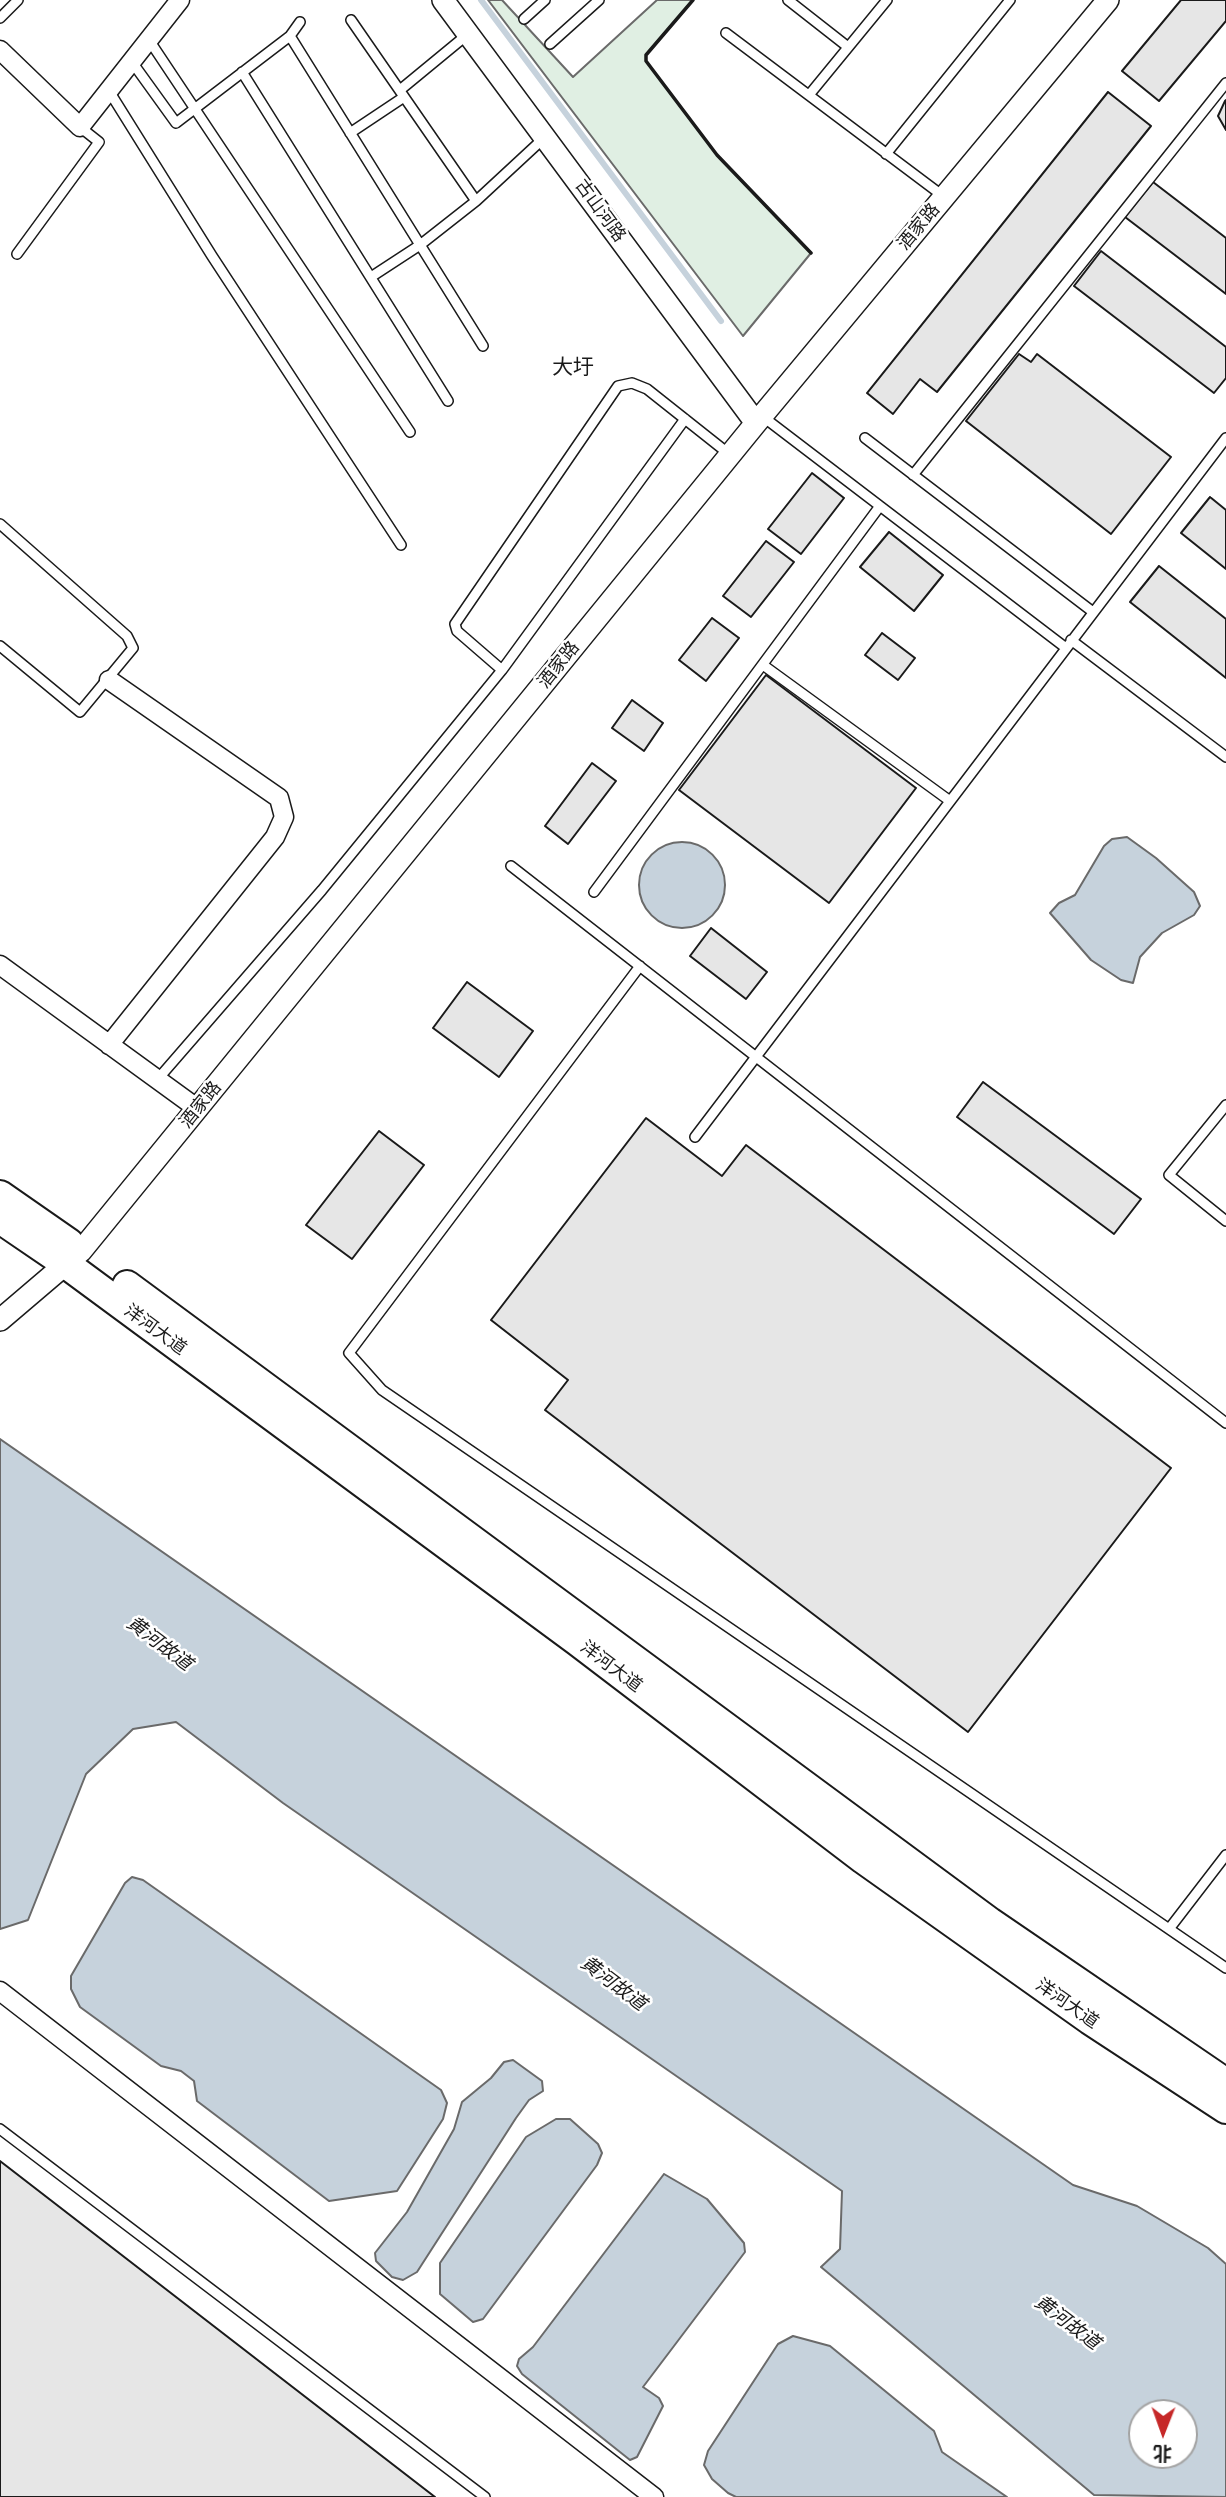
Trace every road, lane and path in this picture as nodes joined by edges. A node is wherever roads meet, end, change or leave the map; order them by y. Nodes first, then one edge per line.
1 (18, 0) edge
2 (180, 0) edge
3 (443, 0) edge
4 (545, 0) edge
5 (599, 0) edge
6 (789, 0) edge
7 (887, 0) edge
8 (1010, 0) edge
9 (1108, 0) edge
10 (0, 18) edge
11 (524, 19) dead end
12 (351, 20) dead end
13 (300, 22) dead end
14 (726, 33) dead end
15 (468, 34) junction
16 (289, 36) junction
17 (149, 40) junction
18 (550, 44) dead end
19 (848, 47) junction
20 (0, 50) edge
21 (132, 62) junction
22 (242, 72) junction
23 (1226, 83) edge
24 (109, 91) junction
25 (402, 93) junction
26 (809, 95) junction
27 (194, 107) junction
28 (80, 127) junction
29 (351, 134) junction
30 (545, 137) junction
31 (886, 154) junction
32 (944, 197) junction
33 (476, 201) junction
34 (420, 245) junction
35 (17, 254) dead end
36 (371, 277) junction
37 (483, 346) dead end
38 (448, 401) dead end
39 (685, 419) junction
40 (759, 420) junction
41 (410, 432) dead end
42 (865, 438) dead end
43 (1226, 438) edge
44 (731, 455) junction
45 (913, 475) junction
46 (880, 506) junction
47 (0, 524) edge
48 (401, 545) dead end
49 (1093, 612) junction
50 (1068, 644) junction
51 (0, 646) edge
52 (763, 664) junction
53 (502, 670) junction
54 (109, 680) junction
55 (1226, 757) edge
56 (950, 801) junction
57 (511, 866) dead end
58 (594, 892) dead end
59 (0, 965) edge
60 (640, 966) junction
61 (110, 1045) junction
62 (757, 1058) junction
63 (158, 1080) junction
64 (1226, 1105) edge
65 (198, 1109) junction
66 (695, 1137) dead end
67 (0, 1195) edge
68 (0, 1219) edge
69 (1226, 1221) edge
70 (74, 1258) junction
71 (0, 1320) edge
72 (1226, 1423) edge
73 (1226, 1855) edge
74 (1169, 1929) junction
75 (1226, 1968) edge
76 (0, 1991) edge
77 (1226, 2083) edge
78 (1226, 2109) edge
79 (0, 2129) edge
80 (485, 2497) edge
81 (654, 2497) edge

1 - 10 lane
2 - 17 street
3 - 15 street, 古山河路
4 - 11 lane
5 - 18 lane
6 - 19 lane
7 - 19 lane
8 - 31 lane
9 - 32 street, 酒家路
12 - 25 lane
13 - 16 lane
14 - 26 lane
15 - 25 lane
15 - 30 street, 古山河路
16 - 22 lane
16 - 29 lane
17 - 21 street
17 - 27 lane
19 - 26 lane
20 - 28 street
21 - 24 street
21 - 27 lane
22 - 27 lane
22 - 36 lane
23 - 45 lane
24 - 28 street
24 - 48 lane
25 - 29 lane
25 - 33 lane
26 - 31 lane
27 - 41 lane
28 - 35 lane
29 - 34 lane
30 - 33 lane
30 - 40 street, 古山河路
31 - 32 lane
32 - 40 street, 酒家路
33 - 34 lane
34 - 36 lane
34 - 37 lane
36 - 38 lane
39 - 44 lane
39 - 53 lane
39 - 53 lane
40 - 44 street, 酒家路
40 - 46 lane
42 - 45 lane
43 - 49 lane
44 - 65 street, 酒家路
45 - 49 lane
46 - 50 lane
46 - 52 lane
47 - 54 lane
49 - 50 lane
50 - 55 lane
50 - 56 lane
51 - 54 lane
52 - 56 lane
52 - 58 lane
53 - 63 lane
54 - 61 street
56 - 62 lane
57 - 60 lane
59 - 61 street
60 - 62 lane
60 - 74 lane
61 - 63 street
62 - 66 lane
62 - 72 lane
63 - 65 street
64 - 69 lane
65 - 70 street, 酒家路
67 - 70 main road, 洋河大道
68 - 70 main road, 洋河大道
70 - 71 street, 酒家路
70 - 77 main road, 洋河大道
70 - 78 main road, 洋河大道
73 - 74 lane
74 - 75 lane
76 - 81 street
79 - 80 lane

